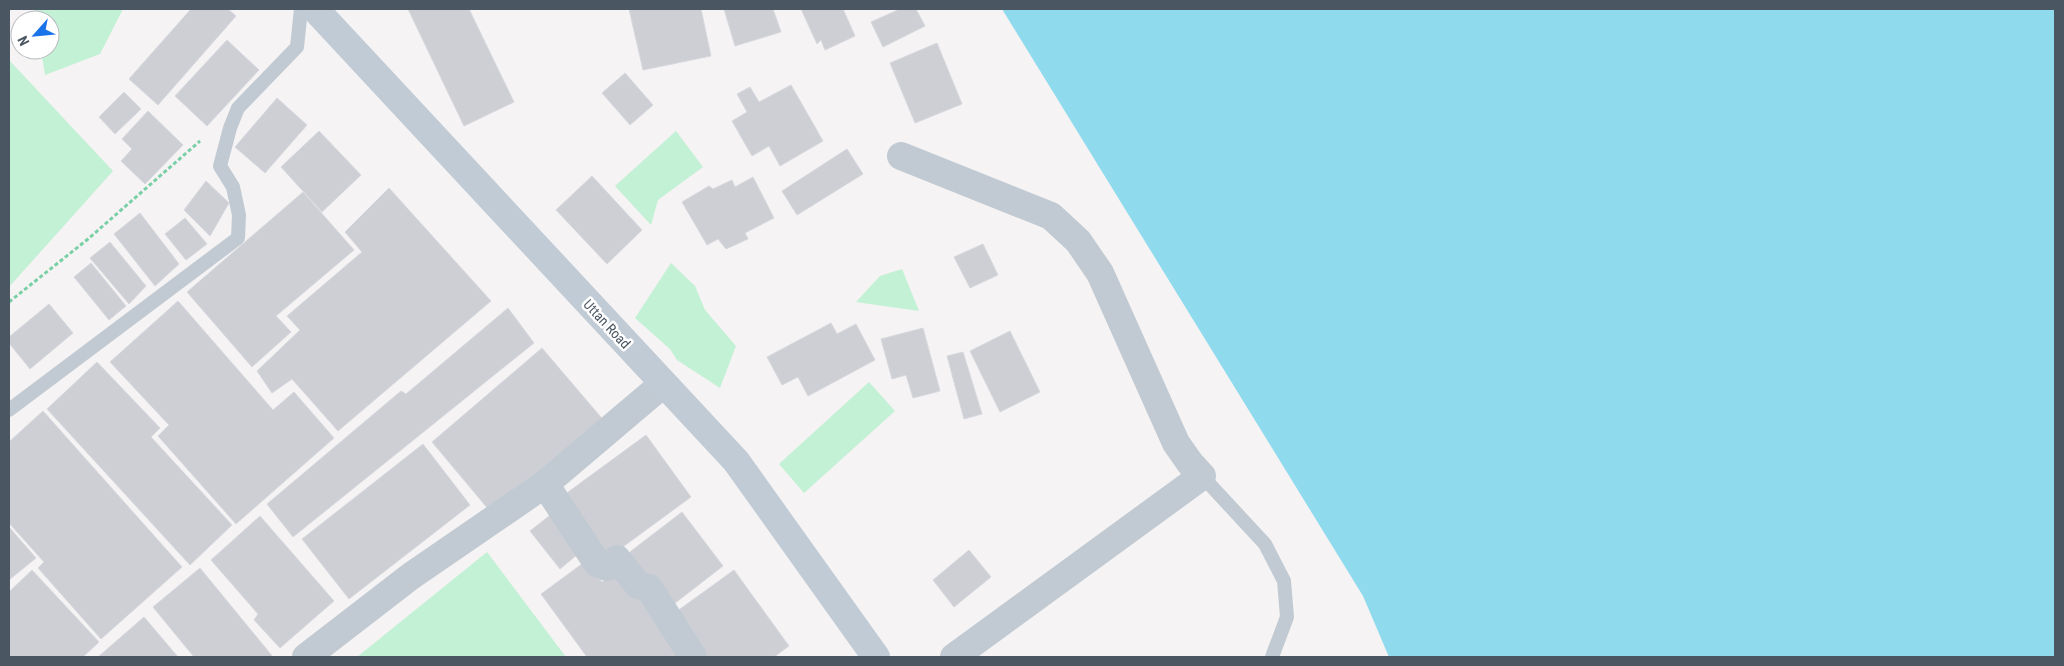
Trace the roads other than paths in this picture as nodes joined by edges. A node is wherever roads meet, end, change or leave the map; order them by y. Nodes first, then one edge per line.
1 (301, 9) edge
2 (315, 9) edge
3 (901, 156) dead end
4 (663, 384) junction
5 (9, 410) edge
6 (1202, 476) junction
7 (545, 484) junction
8 (306, 657) edge
9 (693, 657) edge
10 (876, 657) edge
11 (954, 657) edge
12 (1272, 657) edge

1 - 5 lane
2 - 4 main road, Uttan Road
3 - 6 street
4 - 7 street
4 - 10 main road, Uttan Road
6 - 11 street
6 - 12 lane
7 - 8 street
7 - 9 street

